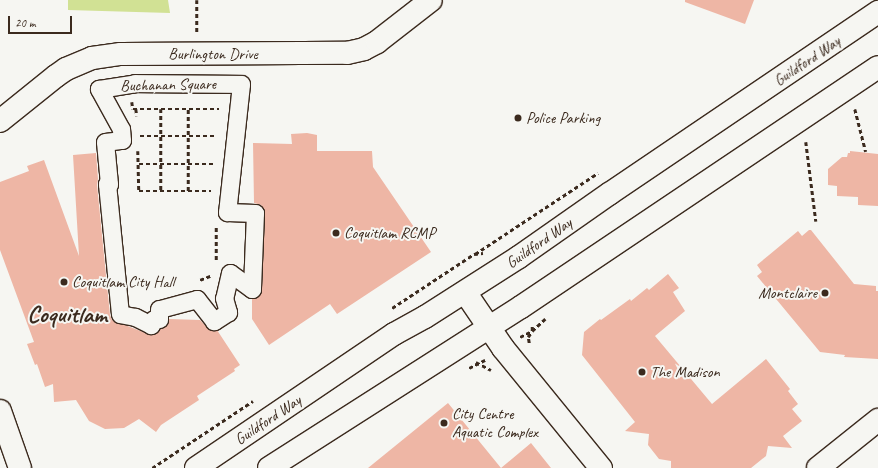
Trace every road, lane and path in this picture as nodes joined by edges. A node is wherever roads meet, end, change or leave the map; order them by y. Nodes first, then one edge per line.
1 (431, 0) edge
2 (878, 12) edge
3 (878, 67) edge
4 (855, 107) dead end
5 (161, 109) junction
6 (188, 109) junction
7 (226, 109) dead end
8 (0, 121) edge
9 (137, 122) dead end
10 (137, 129) dead end
11 (138, 136) junction
12 (162, 136) junction
13 (188, 136) junction
14 (223, 136) dead end
15 (805, 139) dead end
16 (138, 143) dead end
17 (138, 150) dead end
18 (866, 152) dead end
19 (139, 164) junction
20 (161, 164) junction
21 (188, 164) junction
22 (220, 164) dead end
23 (161, 190) junction
24 (188, 191) junction
25 (218, 191) dead end
26 (816, 221) dead end
27 (216, 228) dead end
28 (492, 243) dead end
29 (474, 254) dead end
30 (464, 260) dead end
31 (216, 266) dead end
32 (213, 274) dead end
33 (195, 281) dead end
34 (418, 291) dead end
35 (465, 292) junction
36 (214, 321) joint
37 (488, 328) junction
38 (0, 411) edge
39 (878, 420) edge
40 (20, 468) edge
41 (196, 468) edge
42 (269, 468) edge
43 (601, 468) edge
44 (818, 468) edge

1 - 8 main road, Burlington Drive
2 - 35 main road, Guildford Way
3 - 37 main road
4 - 18 path
5 - 6 path
5 - 9 path
5 - 12 path
6 - 7 path
6 - 13 path
10 - 11 path
11 - 12 path
11 - 16 path
12 - 13 path
12 - 20 path
13 - 14 path
13 - 21 path
15 - 26 path
17 - 19 path
19 - 20 path
19 - 23 path
20 - 21 path
20 - 23 path
21 - 22 path
21 - 24 path
23 - 24 path
24 - 25 path
27 - 31 path
28 - 29 path
30 - 34 path
32 - 33 path
35 - 37 main road
35 - 41 main road, Guildford Way
36 - 36 street, Buchanan Square
37 - 42 main road
37 - 43 main road
38 - 40 main road
39 - 44 main road

